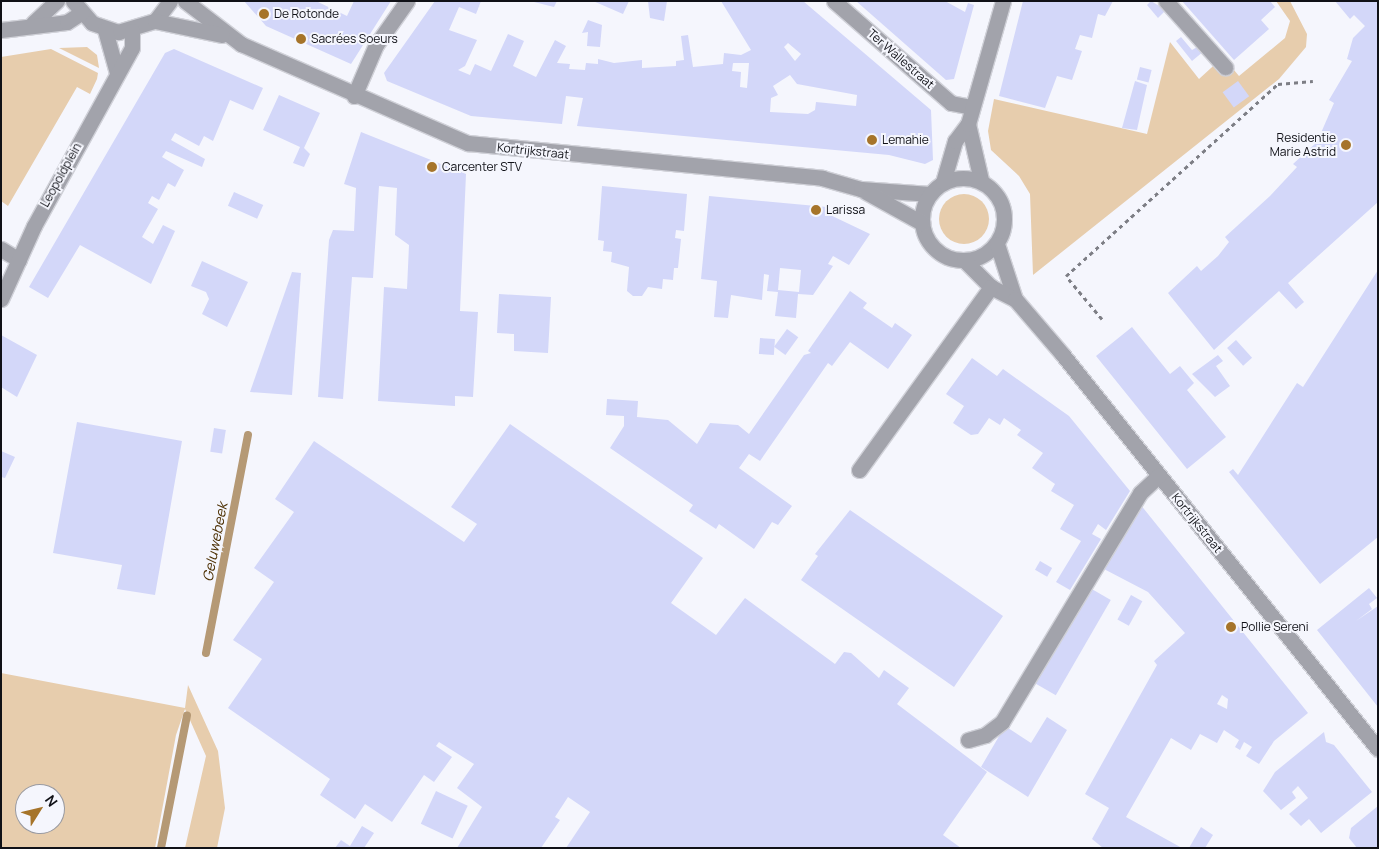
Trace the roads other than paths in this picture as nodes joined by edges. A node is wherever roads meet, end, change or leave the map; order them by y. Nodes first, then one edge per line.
1 (57, 1) edge
2 (170, 1) edge
3 (185, 1) edge
4 (407, 1) edge
5 (834, 1) edge
6 (1003, 1) edge
7 (1166, 1) edge
8 (77, 7) edge
9 (155, 21) junction
10 (33, 23) junction
11 (1, 30) edge
12 (104, 30) junction
13 (132, 31) junction
14 (226, 36) junction
15 (1225, 68) dead end
16 (117, 73) junction
17 (354, 96) junction
18 (972, 107) junction
19 (968, 124) junction
20 (980, 180) junction
21 (943, 182) junction
22 (861, 189) junction
23 (930, 194) junction
24 (922, 223) junction
25 (998, 244) junction
26 (1, 249) edge
27 (19, 260) junction
28 (964, 260) junction
29 (991, 287) junction
30 (1, 299) edge
31 (1015, 299) junction
32 (859, 470) dead end
33 (1159, 475) junction
34 (968, 740) dead end
35 (1378, 749) edge

1 - 10 street
2 - 9 street
3 - 14 street, Kortrijkstraat
4 - 17 street
5 - 18 street, Ter Wallestraat
6 - 18 street
7 - 15 street
8 - 10 street
8 - 12 street
9 - 13 street
9 - 14 street, Kortrijkstraat
10 - 11 street
12 - 13 street
12 - 16 street
13 - 16 street, Leopoldplein
14 - 17 street, Kortrijkstraat
16 - 27 street, Leopoldplein
17 - 22 street, Kortrijkstraat
18 - 19 street
19 - 20 street
19 - 21 street
20 - 21 street
20 - 25 street
21 - 23 street
22 - 23 street, Kortrijkstraat
22 - 24 street, Kortrijkstraat
23 - 24 street
24 - 28 street
25 - 28 street
25 - 31 street, Kortrijkstraat
26 - 27 street
27 - 30 street, Leopoldplein
28 - 29 street, Kortrijkstraat
29 - 31 street, Kortrijkstraat
29 - 32 street
31 - 33 street, Kortrijkstraat
33 - 34 street
33 - 35 street, Kortrijkstraat

